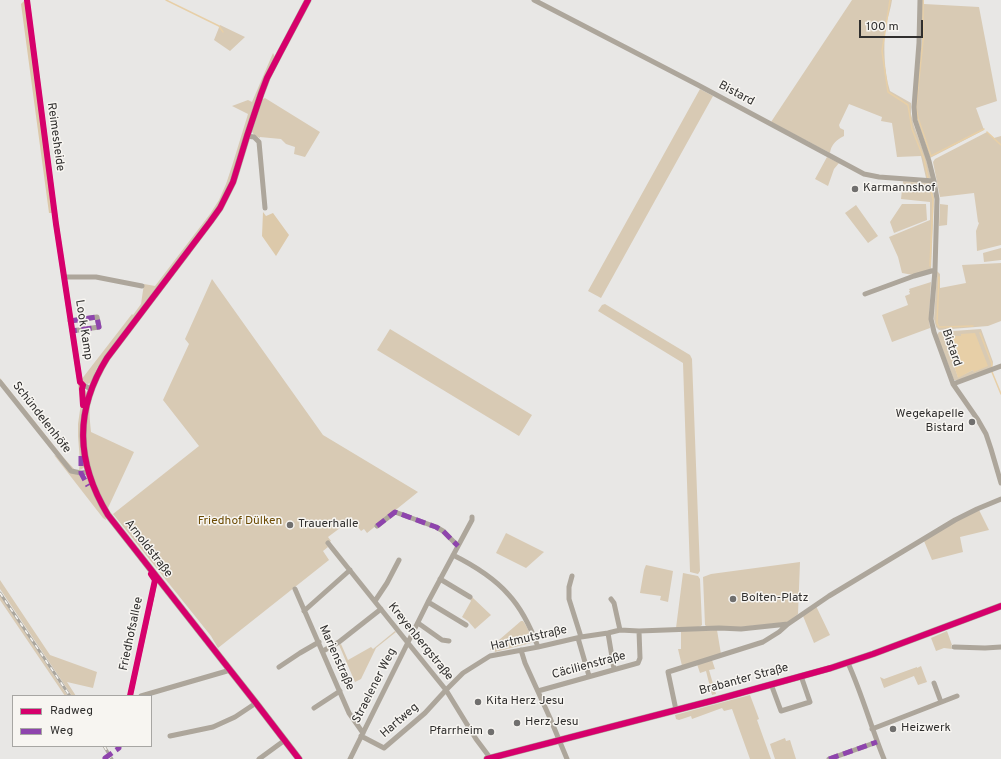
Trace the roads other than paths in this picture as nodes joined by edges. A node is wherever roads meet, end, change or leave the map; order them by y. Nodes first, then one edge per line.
1 (27, 0) edge
2 (308, 0) edge
3 (534, 0) edge
4 (920, 0) edge
5 (247, 136) junction
6 (934, 180) junction
7 (265, 208) dead end
8 (935, 270) junction
9 (64, 277) junction
10 (142, 286) dead end
11 (865, 294) dead end
12 (70, 321) junction
13 (72, 331) junction
14 (1001, 366) edge
15 (0, 382) edge
16 (952, 384) junction
17 (91, 389) junction
18 (88, 472) junction
19 (1001, 483) edge
20 (1001, 499) edge
21 (472, 517) dead end
22 (377, 526) dead end
23 (328, 543) dead end
24 (458, 546) junction
25 (452, 555) junction
26 (399, 560) dead end
27 (350, 570) junction
28 (572, 576) dead end
29 (156, 577) junction
30 (440, 579) junction
31 (295, 589) dead end
32 (470, 597) dead end
33 (611, 599) dead end
34 (375, 601) junction
35 (428, 602) junction
36 (1001, 606) edge
37 (381, 609) junction
38 (304, 611) junction
39 (418, 622) junction
40 (788, 624) junction
41 (466, 625) dead end
42 (620, 630) junction
43 (639, 631) junction
44 (608, 633) junction
45 (580, 637) junction
46 (449, 641) dead end
47 (319, 642) junction
48 (408, 643) junction
49 (538, 647) junction
50 (954, 647) dead end
51 (1001, 647) edge
52 (521, 650) junction
53 (323, 651) junction
54 (848, 663) junction
55 (279, 667) dead end
56 (614, 669) junction
57 (230, 670) junction
58 (589, 676) junction
59 (801, 676) junction
60 (934, 683) dead end
61 (772, 684) junction
62 (446, 690) junction
63 (340, 691) junction
64 (538, 691) junction
65 (130, 695) edge
66 (144, 695) edge
67 (958, 696) dead end
68 (941, 702) junction
69 (256, 703) junction
70 (314, 708) dead end
71 (676, 710) junction
72 (872, 728) junction
73 (362, 734) junction
74 (170, 736) dead end
75 (285, 740) junction
76 (559, 740) junction
77 (877, 742) junction
78 (259, 759) edge
79 (299, 759) edge
80 (350, 759) edge
81 (489, 759) edge
82 (567, 759) edge
83 (829, 759) edge
84 (884, 759) edge

1 - 9 street, Reimesheide
2 - 5 street, Arnoldstraße
3 - 6 street, Bistard
4 - 6 street, Bistard
5 - 7 street
5 - 17 street, Arnoldstraße
6 - 8 street, Bistard
8 - 11 street
8 - 16 street, Bistard
9 - 10 street
9 - 12 street, Look Kamp
12 - 13 street, Look Kamp
12 - 13 street, Look Kamp
13 - 17 street, Look Kamp
14 - 16 street, Bistard
15 - 18 street, Schündelenhöfe
16 - 19 street, Bistard
17 - 18 street, Arnoldstraße
18 - 29 street, Arnoldstraße
20 - 40 street
21 - 24 street, Straelener Weg
22 - 24 street
23 - 27 street, Kreyenbergstraße
24 - 25 street, Straelener Weg
25 - 30 street, Straelener Weg
25 - 49 street
26 - 34 street
27 - 34 street, Kreyenbergstraße
27 - 38 street
28 - 45 street
29 - 57 street, Arnoldstraße
29 - 65 street, Friedhofsallee
30 - 32 street
30 - 35 street, Straelener Weg
31 - 38 street, Marienstraße
33 - 42 street
34 - 37 street, Kreyenbergstraße
35 - 39 street, Straelener Weg
35 - 41 street
36 - 54 street, Brabanter Straße
37 - 48 street, Kreyenbergstraße
37 - 53 street
38 - 47 street, Marienstraße
39 - 46 street
39 - 48 street, Straelener Weg
40 - 43 street, Hartmutstraße
40 - 71 street
42 - 43 street, Hartmutstraße
42 - 44 street, Hartmutstraße
43 - 56 street, Cäcilienstraße
44 - 45 street, Hartmutstraße
44 - 56 street
45 - 49 street, Hartmutstraße
45 - 58 street, Hartmutstraße
47 - 53 street, Marienstraße
47 - 55 street
48 - 62 street, Kreyenbergstraße
48 - 73 street, Straelener Weg
49 - 52 street, Hartmutstraße
50 - 51 street
52 - 62 street, Hartmutstraße
52 - 64 street
53 - 63 street, Marienstraße
54 - 59 street, Brabanter Straße
54 - 72 street
56 - 58 street, Cäcilienstraße
57 - 66 street
57 - 69 street, Arnoldstraße
58 - 64 street, Cäcilienstraße
59 - 61 street, Brabanter Straße
59 - 61 street
60 - 68 street
61 - 71 street, Brabanter Straße
62 - 73 street, Hartweg
62 - 81 street, Kreyenbergstraße
63 - 70 street
63 - 73 street, Marienstraße
64 - 76 street
67 - 68 street
68 - 72 street
69 - 74 street
69 - 75 street, Arnoldstraße
71 - 76 street, Brabanter Straße
72 - 77 street
73 - 80 street, Straelener Weg
75 - 78 street
75 - 79 street, Arnoldstraße
76 - 81 street, Brabanter Straße
76 - 82 street
77 - 83 street
77 - 84 street

